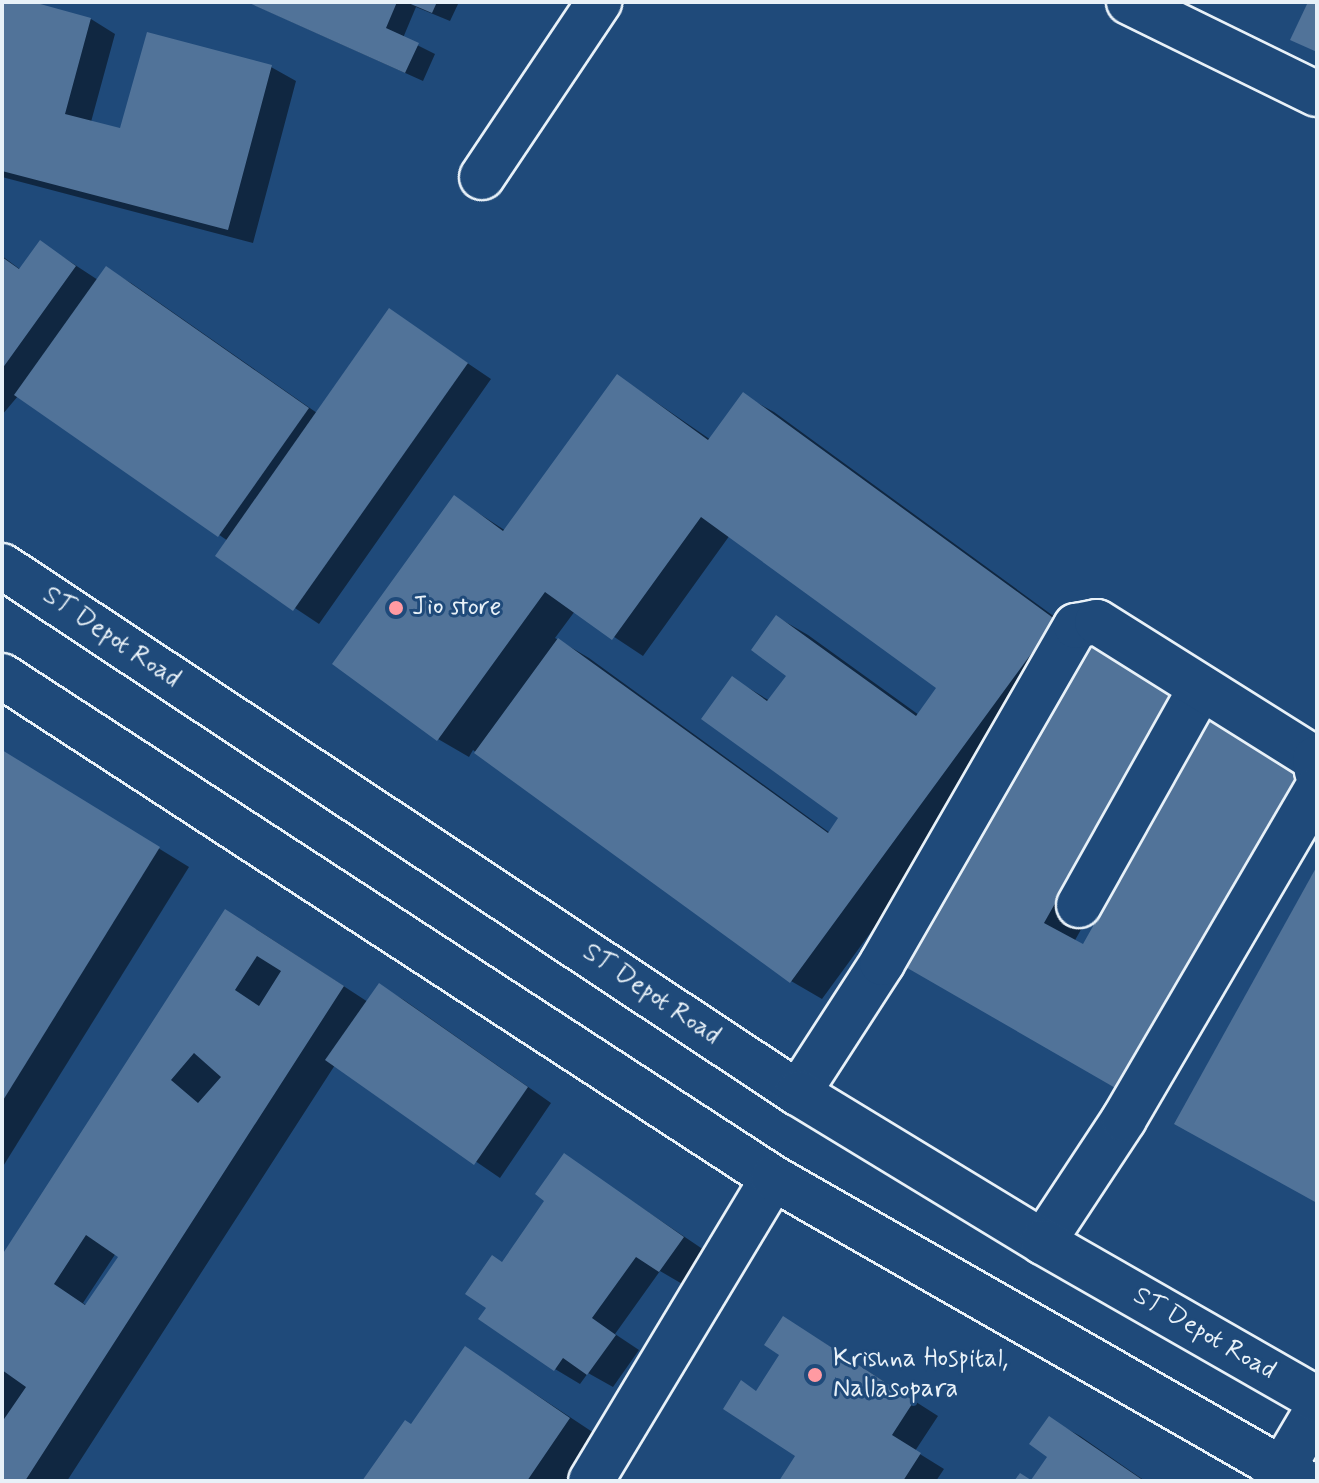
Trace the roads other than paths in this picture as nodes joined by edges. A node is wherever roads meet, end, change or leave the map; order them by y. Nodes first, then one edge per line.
1 (599, 2) edge
2 (1129, 2) edge
3 (1317, 94) edge
4 (482, 177) dead end
5 (2, 566) edge
6 (2, 676) edge
7 (1201, 688) junction
8 (1317, 772) edge
9 (1317, 789) edge
10 (1079, 905) dead end
11 (798, 1093) junction
12 (773, 1178) junction
13 (1043, 1242) junction
14 (1317, 1399) edge
15 (1317, 1410) edge
16 (1287, 1477) edge
17 (591, 1481) edge

1 - 4 street
2 - 3 street
5 - 11 street, ST Depot Road
6 - 12 street
7 - 8 street
7 - 10 street
7 - 11 street
9 - 13 street
11 - 13 street, ST Depot Road
12 - 16 street
12 - 17 street
13 - 14 street, ST Depot Road
15 - 16 street

